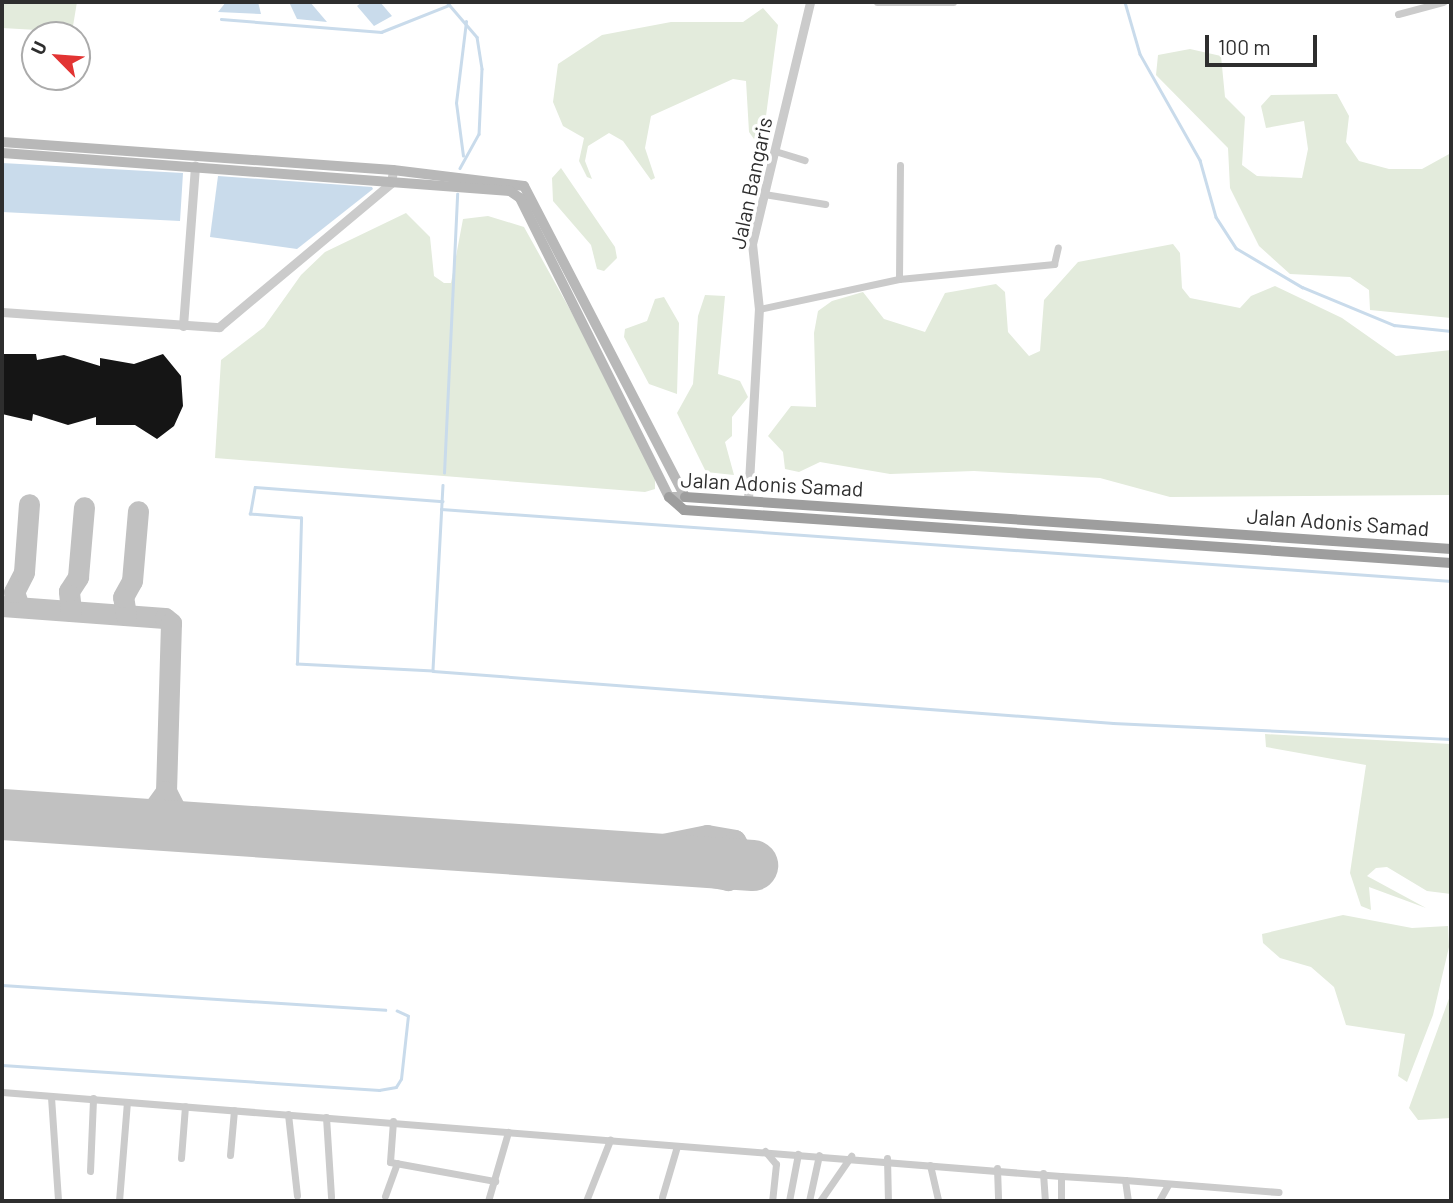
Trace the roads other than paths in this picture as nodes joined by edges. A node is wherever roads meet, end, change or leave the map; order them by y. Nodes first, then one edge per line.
1 (810, 2) edge
2 (877, 2) edge
3 (953, 2) edge
4 (1443, 2) edge
5 (1398, 14) dead end
6 (2, 142) edge
7 (775, 151) junction
8 (2, 153) edge
9 (805, 160) dead end
10 (195, 164) junction
11 (900, 165) dead end
12 (393, 170) junction
13 (446, 181) junction
14 (461, 182) junction
15 (391, 183) junction
16 (764, 194) junction
17 (825, 204) dead end
18 (1058, 247) dead end
19 (899, 279) junction
20 (759, 309) junction
21 (2, 312) edge
22 (183, 326) junction
23 (669, 497) junction
24 (685, 497) junction
25 (748, 499) junction
26 (902, 512) junction
27 (901, 525) junction
28 (1451, 550) edge
29 (1451, 563) edge
30 (2, 1092) edge
31 (51, 1097) junction
32 (93, 1098) junction
33 (127, 1102) junction
34 (185, 1106) junction
35 (234, 1110) junction
36 (288, 1114) junction
37 (326, 1117) junction
38 (393, 1121) junction
39 (508, 1132) junction
40 (610, 1140) junction
41 (677, 1146) junction
42 (765, 1151) junction
43 (798, 1154) junction
44 (230, 1155) dead end
45 (819, 1155) junction
46 (851, 1156) junction
47 (181, 1158) dead end
48 (887, 1158) junction
49 (397, 1163) junction
50 (930, 1165) junction
51 (997, 1168) junction
52 (90, 1171) dead end
53 (1043, 1173) junction
54 (1060, 1176) junction
55 (1125, 1180) junction
56 (495, 1181) junction
57 (1168, 1185) junction
58 (1279, 1192) dead end
59 (298, 1196) dead end
60 (385, 1196) dead end
61 (331, 1197) dead end
62 (662, 1197) dead end
63 (58, 1201) edge
64 (119, 1201) edge
65 (488, 1201) edge
66 (586, 1201) edge
67 (772, 1201) edge
68 (789, 1201) edge
69 (809, 1201) edge
70 (820, 1201) edge
71 (888, 1201) edge
72 (937, 1201) edge
73 (998, 1201) edge
74 (1045, 1201) edge
75 (1061, 1201) edge
76 (1128, 1201) edge
77 (1159, 1201) edge

1 - 7 street, Jalan Bangaris
2 - 3 street
4 - 5 street
6 - 12 main road
7 - 9 street
7 - 16 street, Jalan Bangaris
8 - 10 main road
10 - 15 main road
10 - 22 street
11 - 19 street
12 - 13 main road
12 - 15 street
13 - 14 main road
13 - 15 main road
14 - 23 main road
14 - 24 main road
15 - 22 street
16 - 17 street
16 - 20 street, Jalan Bangaris
18 - 19 street
19 - 20 street
20 - 25 street, Jalan Bangaris
21 - 22 street
23 - 24 main road, Jalan Adonis Samad
23 - 27 highway, Jalan Adonis Samad
24 - 25 highway, Jalan Adonis Samad
25 - 26 highway, Jalan Adonis Samad
26 - 27 highway
26 - 28 highway, Jalan Adonis Samad
27 - 29 highway, Jalan Adonis Samad
30 - 31 street
31 - 32 street
31 - 63 street
32 - 33 street
32 - 52 street
33 - 34 street
33 - 64 street
34 - 35 street
34 - 47 street
35 - 36 street
35 - 44 street
36 - 37 street
36 - 59 street
37 - 38 street
37 - 61 street
38 - 39 street
38 - 49 street
39 - 40 street
39 - 56 street
40 - 41 street
40 - 66 street
41 - 42 street
41 - 62 street
42 - 43 street
42 - 67 street
43 - 45 street
43 - 68 street
45 - 46 street
45 - 69 street
46 - 48 street
46 - 70 street
48 - 50 street
48 - 71 street
49 - 56 street
49 - 60 street
50 - 51 street
50 - 72 street
51 - 53 street
51 - 73 street
53 - 54 street
53 - 74 street
54 - 55 street
54 - 75 street
55 - 57 street
55 - 76 street
56 - 65 street
57 - 58 street
57 - 77 street

